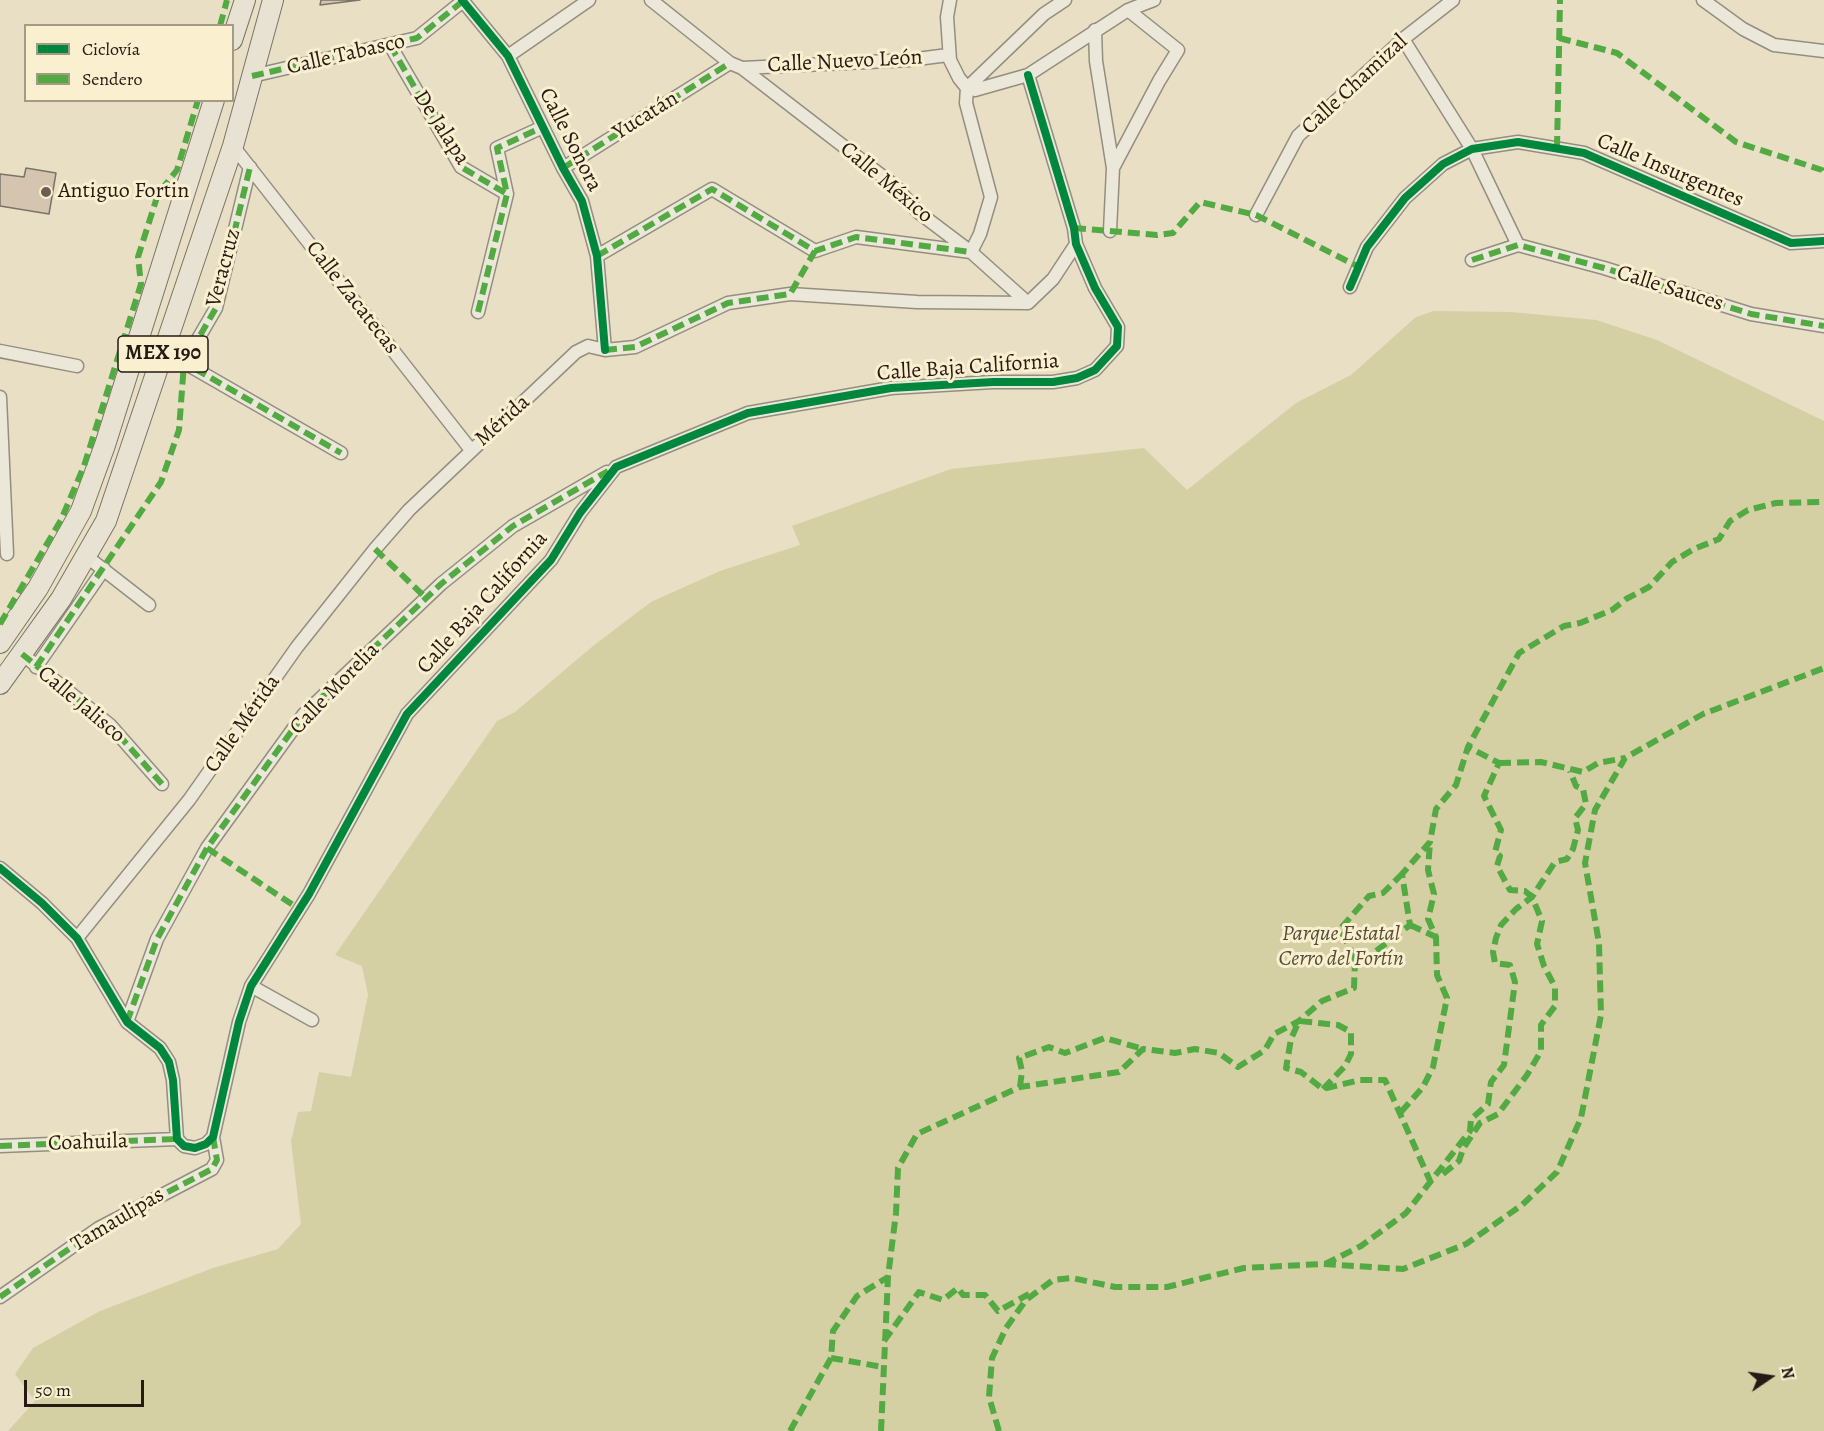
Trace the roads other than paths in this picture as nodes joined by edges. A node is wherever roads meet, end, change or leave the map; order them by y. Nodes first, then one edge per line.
1 (245, 0) edge
2 (273, 0) edge
3 (589, 0) edge
4 (651, 0) edge
5 (950, 0) edge
6 (1065, 0) edge
7 (1154, 0) edge
8 (1453, 0) edge
9 (1703, 0) edge
10 (462, 1) edge
11 (1128, 10) junction
12 (1095, 30) junction
13 (234, 34) edge
14 (1403, 39) junction
15 (390, 45) junction
16 (1824, 51) edge
17 (948, 55) junction
18 (508, 56) junction
19 (729, 63) junction
20 (742, 68) junction
21 (1028, 75) junction
22 (252, 76) junction
23 (968, 88) junction
24 (213, 102) edge
25 (543, 127) junction
26 (233, 146) junction
27 (1472, 149) junction
28 (249, 167) junction
29 (563, 168) junction
30 (1113, 168) junction
31 (507, 194) junction
32 (1256, 215) dead end
33 (1110, 231) dead end
34 (1824, 242) edge
35 (1076, 244) junction
36 (1518, 246) junction
37 (971, 252) junction
38 (597, 256) junction
39 (1472, 260) dead end
40 (1350, 287) dead end
41 (1028, 303) junction
42 (478, 312) dead end
43 (1824, 326) edge
44 (604, 350) junction
45 (0, 351) edge
46 (164, 351) junction
47 (184, 363) junction
48 (77, 366) dead end
49 (0, 397) edge
50 (471, 450) junction
51 (341, 453) dead end
52 (616, 467) junction
53 (409, 510) joint
54 (7, 554) dead end
55 (86, 556) junction
56 (104, 569) junction
57 (149, 605) dead end
58 (0, 643) edge
59 (29, 661) junction
60 (0, 684) edge
61 (162, 784) dead end
62 (0, 868) edge
63 (77, 938) junction
64 (251, 986) junction
65 (312, 1020) dead end
66 (127, 1022) junction
67 (219, 1109) joint
68 (213, 1137) junction
69 (177, 1139) junction
70 (0, 1146) edge
71 (0, 1297) edge

1 - 13 main road
2 - 22 main road, MEX 190
3 - 18 street
4 - 19 street, Calle México
5 - 17 street
6 - 23 street
7 - 11 street
8 - 14 street, Calle Chamizal
9 - 16 street
10 - 15 street, Calle Tabasco
10 - 18 street, Calle Sonora
11 - 12 street
11 - 30 street
12 - 21 street
12 - 30 street
14 - 27 street
14 - 32 street, Calle Chamizal
15 - 22 street, Calle Tabasco
15 - 31 street, De Jalapa
17 - 20 street, Calle Nuevo León
17 - 23 street
18 - 25 street, Calle Sonora
19 - 20 street, Calle México
19 - 29 street, Yucatán
20 - 37 street, Calle México
21 - 23 street
21 - 35 street, Calle Baja California
22 - 26 main road, MEX 190
23 - 37 street
24 - 58 main road, MEX 190
25 - 29 street, Calle Sonora
25 - 31 street
26 - 28 street, Calle Zacatecas
26 - 46 main road, MEX 190
27 - 34 street, Calle Insurgentes
27 - 36 street
27 - 40 street, Calle Insurgentes
28 - 47 street, Veracruz
28 - 50 street, Calle Zacatecas
29 - 38 street, Calle Sonora
30 - 33 street
31 - 42 street
35 - 41 street
35 - 52 street, Calle Baja California
36 - 39 street
36 - 43 street, Calle Sauces
37 - 38 street
37 - 41 street, Calle México
38 - 44 street, Calle Sonora
41 - 44 street, Mérida
44 - 50 street, Mérida
45 - 48 street
46 - 47 street
46 - 55 main road, MEX 190
47 - 51 street
49 - 54 street
50 - 53 street, Mérida
52 - 64 street, Calle Baja California
52 - 66 street, Calle Morelia
53 - 63 street, Calle Mérida
55 - 56 street
55 - 59 main road, MEX 190
56 - 57 street
56 - 59 street
59 - 60 main road, MEX 190
59 - 61 street, Calle Jalisco
62 - 63 street
63 - 66 street
64 - 65 street
64 - 67 street, Calle Baja California
66 - 69 street
67 - 68 street, Tamaulipas
68 - 69 street, Coahuila
68 - 71 street, Tamaulipas
69 - 70 street, Coahuila

